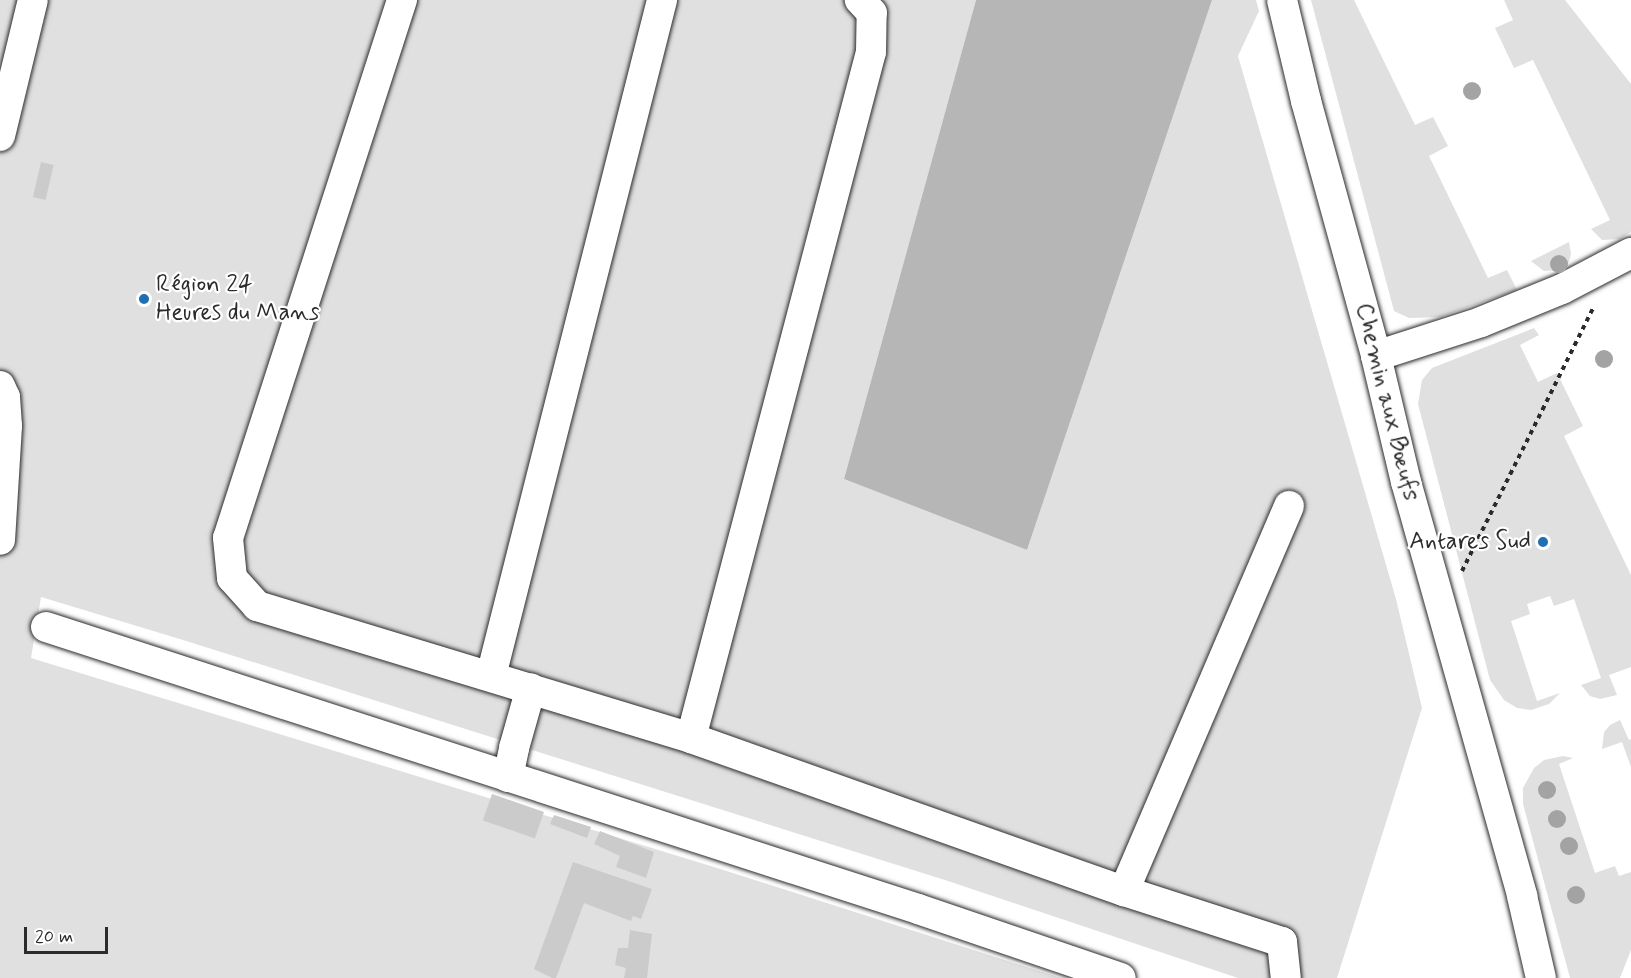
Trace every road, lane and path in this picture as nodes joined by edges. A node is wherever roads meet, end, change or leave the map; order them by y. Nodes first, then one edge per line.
1 (33, 0) edge
2 (402, 0) edge
3 (662, 0) edge
4 (860, 0) edge
5 (1282, 0) edge
6 (0, 136) edge
7 (1631, 253) edge
8 (1596, 302) dead end
9 (1376, 356) junction
10 (0, 386) edge
11 (1289, 506) dead end
12 (0, 540) edge
13 (1443, 610) junction
14 (46, 627) dead end
15 (491, 676) junction
16 (531, 688) junction
17 (691, 738) junction
18 (508, 777) junction
19 (1124, 891) junction
20 (1121, 978) edge
21 (1286, 978) edge
22 (1541, 978) edge

1 - 6 street
2 - 15 street
3 - 15 street
4 - 17 street
5 - 9 street, Chemin aux Bœufs
7 - 9 street
8 - 13 path
9 - 13 street, Chemin aux Bœufs
10 - 12 street
11 - 19 street
13 - 22 street, Chemin aux Bœufs
14 - 18 street
15 - 16 street
16 - 17 street
16 - 18 street
17 - 19 street
18 - 20 street
19 - 21 street

